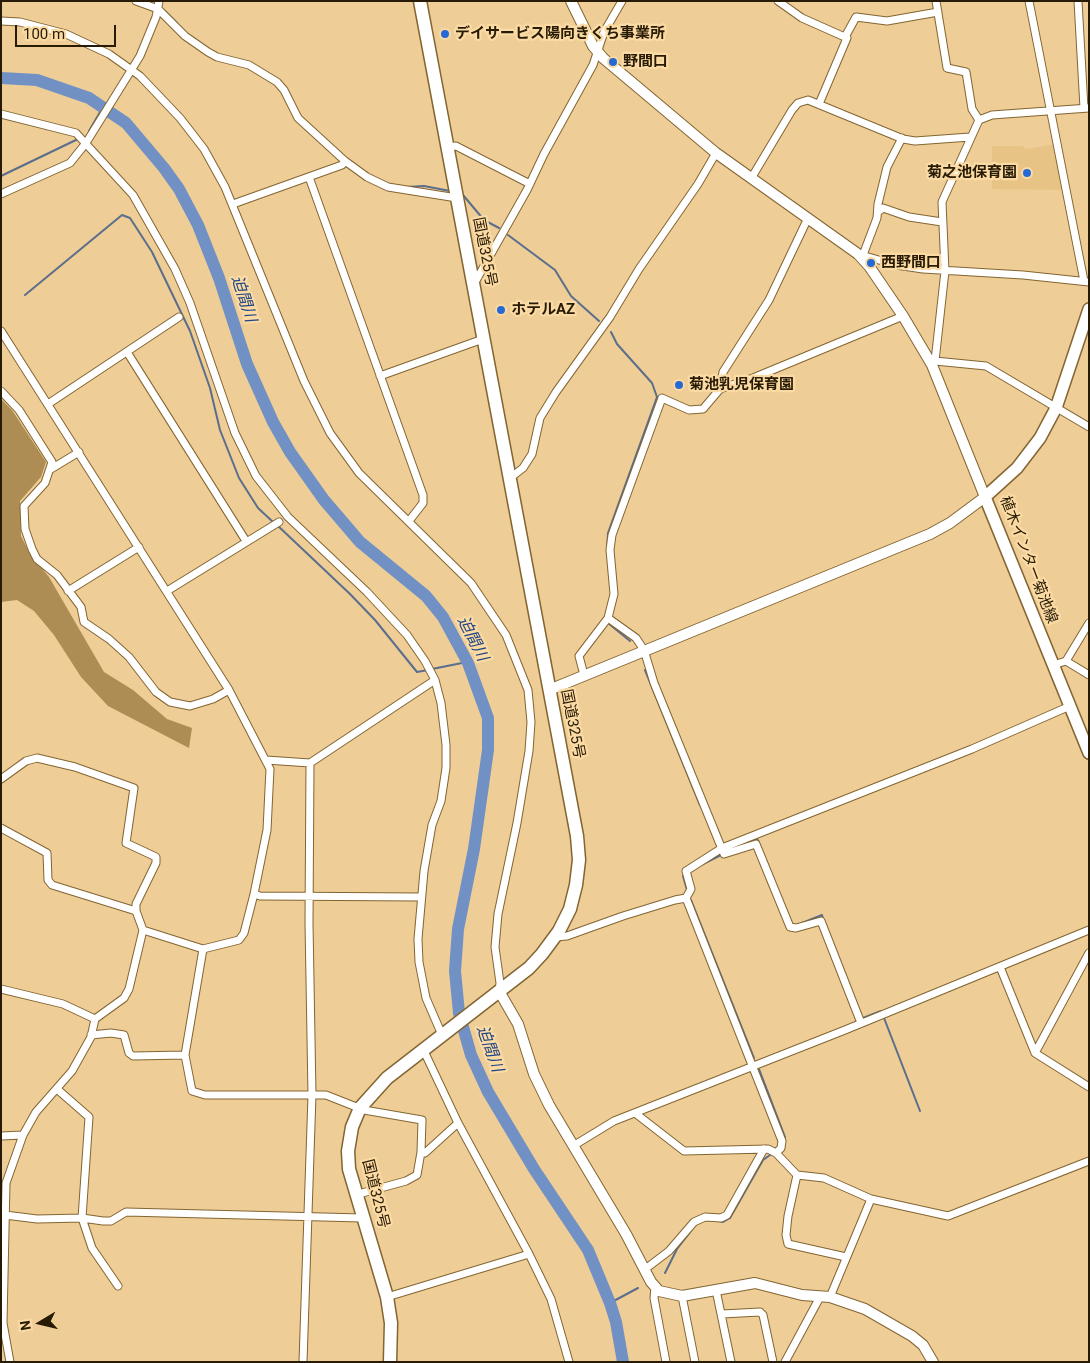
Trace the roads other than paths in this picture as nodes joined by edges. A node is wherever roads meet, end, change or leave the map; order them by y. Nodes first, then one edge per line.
1 (136, 1) edge
2 (420, 1) edge
3 (571, 1) edge
4 (622, 1) edge
5 (778, 1) edge
6 (936, 1) edge
7 (1029, 1) edge
8 (1078, 1) edge
9 (158, 5) edge
10 (938, 12) junction
11 (1, 21) edge
12 (845, 37) junction
13 (597, 52) junction
14 (132, 70) junction
15 (819, 104) junction
16 (1087, 108) edge
17 (1050, 112) junction
18 (1, 114) edge
19 (979, 120) junction
20 (970, 137) junction
21 (902, 138) junction
22 (86, 144) junction
23 (447, 147) junction
24 (716, 153) junction
25 (345, 161) junction
26 (308, 177) junction
27 (752, 177) junction
28 (530, 184) junction
29 (1, 194) edge
30 (457, 198) junction
31 (233, 204) junction
32 (878, 212) junction
33 (808, 218) junction
34 (942, 222) junction
35 (860, 254) junction
36 (945, 271) junction
37 (1086, 281) edge
38 (473, 284) junction
39 (1089, 309) edge
40 (903, 316) junction
41 (179, 317) dead end
42 (1, 331) edge
43 (483, 339) junction
44 (127, 352) junction
45 (934, 363) junction
46 (380, 376) junction
47 (720, 389) junction
48 (1, 391) edge
49 (48, 404) junction
50 (1056, 408) junction
51 (1089, 427) edge
52 (79, 452) junction
53 (51, 469) junction
54 (510, 478) junction
55 (985, 497) junction
56 (409, 521) junction
57 (279, 522) dead end
58 (246, 541) junction
59 (139, 547) junction
60 (68, 590) junction
61 (167, 591) junction
62 (608, 618) junction
63 (1089, 623) edge
64 (644, 650) junction
65 (1066, 661) junction
66 (1053, 665) junction
67 (584, 675) junction
68 (1089, 675) edge
69 (435, 680) junction
70 (230, 690) junction
71 (549, 690) junction
72 (1070, 706) junction
73 (1089, 753) edge
74 (266, 760) junction
75 (310, 762) junction
76 (1, 780) edge
77 (1, 828) edge
78 (722, 848) junction
79 (254, 894) junction
80 (309, 896) junction
81 (420, 898) junction
82 (686, 898) junction
83 (136, 910) junction
84 (143, 930) junction
85 (1089, 930) edge
86 (554, 938) junction
87 (202, 949) junction
88 (1089, 953) edge
89 (1000, 967) junction
90 (1, 989) edge
91 (499, 991) junction
92 (95, 1019) junction
93 (861, 1023) junction
94 (444, 1033) junction
95 (91, 1035) junction
96 (423, 1049) junction
97 (1035, 1053) junction
98 (185, 1055) junction
99 (753, 1066) junction
100 (1089, 1087) edge
101 (57, 1089) junction
102 (312, 1095) junction
103 (360, 1108) junction
104 (635, 1113) junction
105 (458, 1123) junction
106 (23, 1135) junction
107 (1, 1136) edge
108 (573, 1146) junction
109 (764, 1149) junction
110 (422, 1152) junction
111 (776, 1153) junction
112 (1089, 1161) edge
113 (797, 1175) junction
114 (355, 1194) junction
115 (871, 1198) junction
116 (6, 1215) junction
117 (309, 1216) junction
118 (82, 1218) junction
119 (362, 1218) junction
120 (3, 1228) edge
121 (529, 1254) junction
122 (846, 1257) junction
123 (644, 1270) junction
124 (118, 1286) dead end
125 (655, 1287) junction
126 (716, 1290) junction
127 (682, 1296) junction
128 (387, 1297) junction
129 (825, 1297) junction
130 (722, 1314) junction
131 (9, 1362) edge
132 (303, 1362) edge
133 (390, 1362) edge
134 (569, 1362) edge
135 (666, 1362) edge
136 (695, 1362) edge
137 (732, 1362) edge
138 (773, 1362) edge
139 (785, 1362) edge
140 (933, 1362) edge

1 - 9 street
2 - 23 highway, 国道325号
3 - 13 street
4 - 13 street
5 - 12 street
6 - 10 street
7 - 17 street
8 - 16 street
9 - 14 street
9 - 25 street
10 - 12 street
10 - 19 street
11 - 14 street
12 - 15 street
13 - 24 street
13 - 28 street
14 - 22 street
14 - 31 street
15 - 21 street
15 - 27 street
16 - 17 street
17 - 19 street
17 - 37 street
18 - 22 street
19 - 20 street
20 - 21 street
20 - 34 street
21 - 32 street
22 - 29 street
22 - 69 street
23 - 28 street
23 - 30 highway, 国道325号
24 - 27 street
24 - 54 street
25 - 26 street
25 - 30 street
26 - 31 street
26 - 46 street
27 - 33 street
28 - 38 street
30 - 38 highway, 国道325号
31 - 56 street
32 - 34 street
32 - 35 street
33 - 35 street
33 - 47 street
34 - 36 street
35 - 36 street
35 - 40 street
36 - 37 street
36 - 45 street
38 - 43 highway, 国道325号
39 - 50 main road, 植木インター菊池線
40 - 45 street
40 - 47 street
41 - 44 street
42 - 49 street
43 - 46 street
43 - 54 highway, 国道325号
44 - 49 street
44 - 58 street
45 - 50 street
45 - 55 street
46 - 56 street
47 - 62 street
48 - 53 street
49 - 52 street
50 - 51 street
50 - 55 main road, 植木インター菊池線
52 - 53 street
52 - 59 street
53 - 60 street
54 - 71 highway, 国道325号
55 - 64 street
55 - 66 main road, 植木インター菊池線
56 - 91 street
57 - 58 street
58 - 61 street
59 - 60 street
59 - 61 street
60 - 70 street
61 - 70 street
62 - 64 street
62 - 67 street
63 - 65 street
64 - 67 street
64 - 78 street
65 - 66 street
65 - 68 street
66 - 72 main road, 植木インター菊池線
67 - 71 street
69 - 75 street
69 - 81 street
70 - 74 street
71 - 86 highway, 国道325号
72 - 73 main road, 植木インター菊池線
72 - 78 street
74 - 75 street
74 - 79 street
75 - 80 street
76 - 83 street
77 - 83 street
78 - 82 street
78 - 93 street
79 - 80 street
79 - 87 street
80 - 81 street
80 - 102 street
81 - 94 street
82 - 86 street
82 - 99 street
83 - 84 street
84 - 87 street
84 - 92 street
85 - 89 street
86 - 91 highway, 国道325号
87 - 98 street
88 - 97 street
89 - 93 street
89 - 97 street
90 - 92 street
91 - 94 highway, 国道325号
91 - 108 street
92 - 95 street
93 - 99 street
94 - 96 highway, 国道325号
95 - 98 street
95 - 101 street
96 - 103 highway, 国道325号
96 - 105 street
97 - 100 street
98 - 102 street
99 - 104 street
99 - 111 street
101 - 106 street
101 - 118 street
102 - 103 street
102 - 117 street
103 - 110 street
103 - 114 highway, 国道325号
104 - 108 street
104 - 109 street
105 - 110 street
105 - 121 street
106 - 107 street
106 - 116 street
108 - 123 street
109 - 111 street
109 - 123 street
110 - 114 street
111 - 113 street
112 - 115 street
113 - 115 street
113 - 122 street
114 - 119 highway, 国道325号
115 - 122 street
116 - 118 street
116 - 120 street
117 - 118 street
117 - 119 street
117 - 132 street
118 - 124 street
119 - 128 highway, 国道325号
120 - 131 street
121 - 128 street
121 - 134 street
122 - 129 street
123 - 125 street
125 - 127 street
125 - 135 street
126 - 127 street
126 - 129 street
126 - 130 street
127 - 136 street
128 - 133 highway, 国道325号
129 - 139 street
129 - 140 street
130 - 137 street
130 - 138 street

